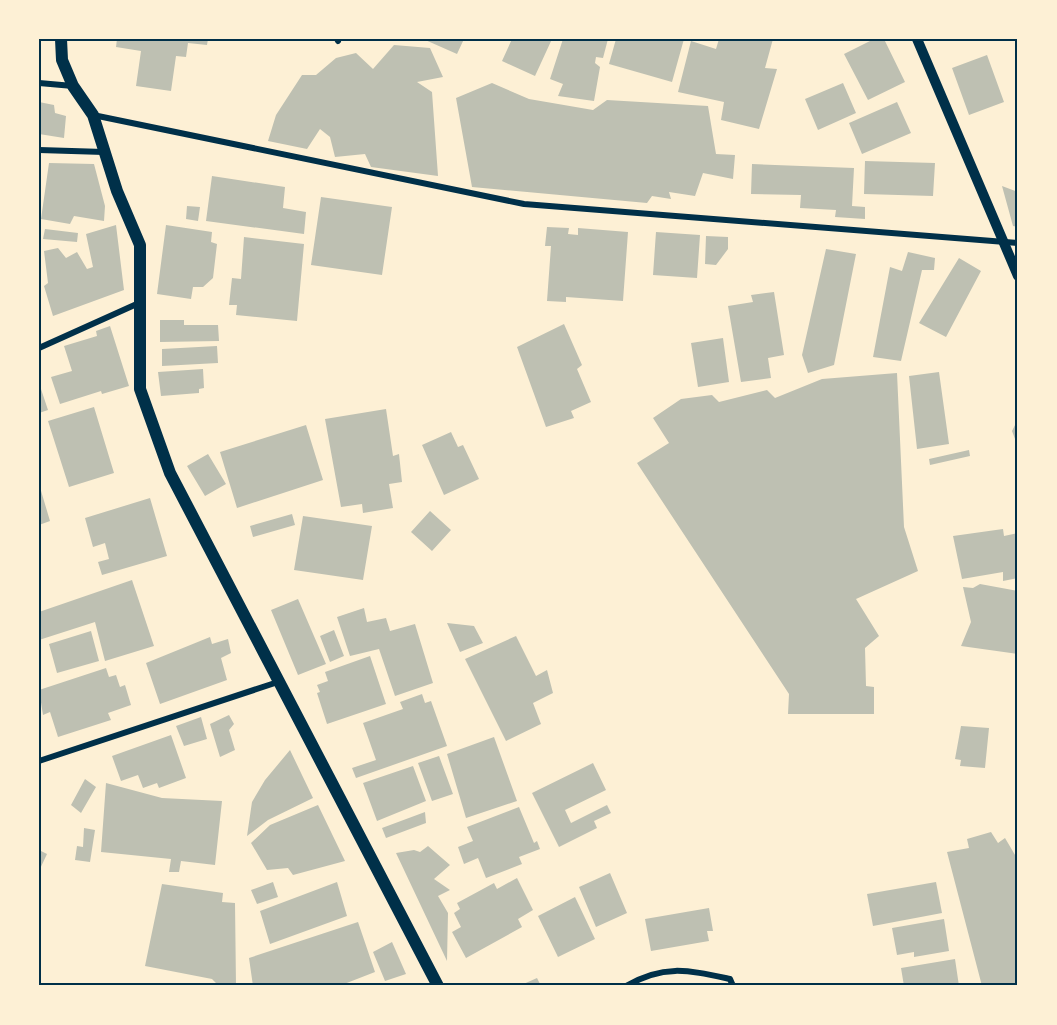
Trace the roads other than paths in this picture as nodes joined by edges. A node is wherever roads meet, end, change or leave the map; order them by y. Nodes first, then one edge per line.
1 (61, 39) edge
2 (917, 39) edge
3 (39, 83) edge
4 (73, 86) junction
5 (93, 115) junction
6 (39, 150) edge
7 (105, 152) junction
8 (1004, 242) junction
9 (1018, 243) edge
10 (1018, 276) edge
11 (139, 303) junction
12 (39, 348) edge
13 (278, 682) junction
14 (39, 761) edge
15 (438, 986) edge
16 (626, 986) edge
17 (733, 986) edge

1 - 4 main road
2 - 8 street
3 - 4 street
4 - 5 main road
5 - 7 main road
5 - 8 street
6 - 7 street
7 - 11 main road
8 - 9 street
8 - 10 street
11 - 12 street
11 - 13 main road
13 - 14 street
13 - 15 main road
16 - 17 street

